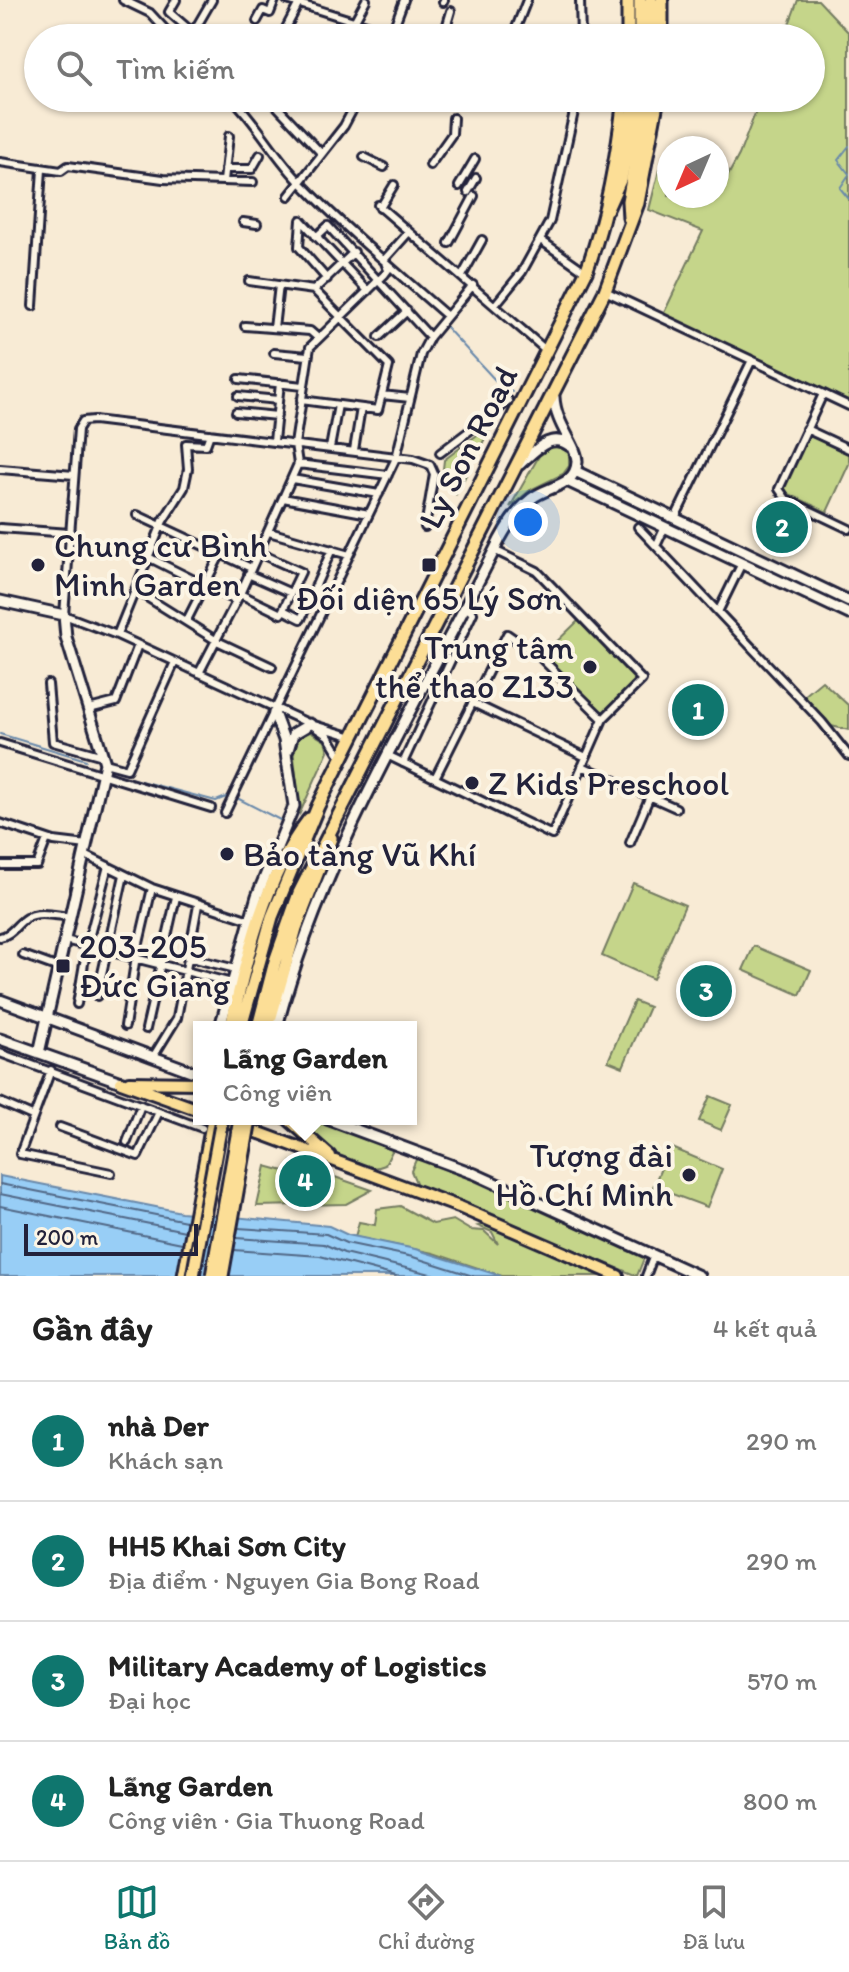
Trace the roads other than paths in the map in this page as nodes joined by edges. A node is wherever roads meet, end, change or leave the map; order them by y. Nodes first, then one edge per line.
1 (123, 0) edge
2 (176, 0) edge
3 (212, 0) edge
4 (275, 0) edge
5 (287, 0) edge
6 (324, 0) edge
7 (404, 0) edge
8 (527, 0) edge
9 (580, 0) edge
10 (628, 0) edge
11 (640, 0) edge
12 (651, 0) edge
13 (662, 0) edge
14 (364, 1) edge
15 (298, 5) junction
16 (318, 9) junction
17 (451, 11) dead end
18 (355, 20) junction
19 (257, 21) dead end
20 (160, 24) edge
21 (183, 24) edge
22 (201, 24) edge
23 (288, 24) edge
24 (365, 24) edge
25 (395, 24) edge
26 (447, 24) edge
27 (518, 24) edge
28 (581, 24) edge
29 (628, 24) edge
30 (640, 24) edge
31 (651, 24) edge
32 (662, 24) edge
33 (243, 112) edge
34 (283, 112) edge
35 (350, 112) edge
36 (574, 112) edge
37 (621, 112) edge
38 (633, 112) edge
39 (645, 112) edge
40 (656, 112) edge
41 (453, 118) dead end
42 (229, 136) dead end
43 (322, 154) junction
44 (260, 155) dead end
45 (364, 157) dead end
46 (475, 159) dead end
47 (0, 162) edge
48 (430, 165) dead end
49 (384, 167) dead end
50 (42, 169) junction
51 (225, 169) junction
52 (476, 178) dead end
53 (224, 181) junction
54 (253, 182) dead end
55 (301, 183) junction
56 (394, 185) dead end
57 (459, 186) dead end
58 (289, 196) dead end
59 (607, 210) junction
60 (629, 219) junction
61 (243, 222) dead end
62 (257, 224) dead end
63 (409, 232) junction
64 (316, 237) junction
65 (482, 240) dead end
66 (542, 241) junction
67 (449, 243) dead end
68 (354, 252) junction
69 (384, 260) junction
70 (342, 264) junction
71 (586, 272) junction
72 (462, 276) junction
73 (327, 279) junction
74 (249, 281) dead end
75 (378, 282) junction
76 (279, 285) junction
77 (473, 285) junction
78 (314, 290) junction
79 (368, 291) junction
80 (605, 291) junction
81 (495, 305) junction
82 (33, 306) dead end
83 (407, 311) junction
84 (447, 316) junction
85 (339, 317) junction
86 (245, 326) dead end
87 (274, 328) junction
88 (379, 337) dead end
89 (430, 337) junction
90 (318, 338) junction
91 (548, 352) junction
92 (274, 353) dead end
93 (308, 356) junction
94 (752, 360) junction
95 (239, 379) dead end
96 (280, 383) junction
97 (303, 386) junction
98 (823, 394) junction
99 (382, 395) junction
100 (238, 396) dead end
101 (554, 397) junction
102 (410, 398) junction
103 (278, 400) junction
104 (301, 400) junction
105 (509, 401) dead end
106 (338, 405) junction
107 (849, 406) edge
108 (361, 408) junction
109 (236, 412) dead end
110 (277, 416) junction
111 (806, 429) junction
112 (210, 434) junction
113 (274, 441) junction
114 (295, 444) junction
115 (330, 448) junction
116 (574, 449) junction
117 (849, 449) edge
118 (354, 450) junction
119 (440, 453) dead end
120 (396, 458) junction
121 (298, 464) junction
122 (520, 464) junction
123 (0, 469) edge
124 (575, 471) junction
125 (74, 475) junction
126 (388, 475) junction
127 (292, 479) junction
128 (569, 482) junction
129 (379, 494) junction
130 (283, 498) junction
131 (369, 514) junction
132 (137, 515) dead end
133 (675, 518) junction
134 (161, 526) junction
135 (425, 527) dead end
136 (638, 527) dead end
137 (665, 527) junction
138 (0, 528) edge
139 (849, 529) edge
140 (269, 532) junction
141 (70, 533) junction
142 (656, 546) junction
143 (332, 549) junction
144 (494, 550) junction
145 (259, 553) junction
146 (220, 555) junction
147 (349, 555) junction
148 (148, 557) junction
149 (742, 563) junction
150 (250, 571) junction
151 (205, 586) junction
152 (137, 591) junction
153 (291, 593) junction
154 (240, 594) junction
155 (0, 601) edge
156 (236, 601) junction
157 (849, 601) edge
158 (465, 607) junction
159 (282, 612) junction
160 (718, 612) junction
161 (849, 614) edge
162 (64, 615) junction
163 (187, 620) junction
164 (117, 635) junction
165 (217, 641) junction
166 (138, 645) junction
167 (175, 662) junction
168 (272, 667) dead end
169 (199, 673) junction
170 (48, 684) dead end
171 (473, 703) junction
172 (272, 708) junction
173 (89, 709) junction
174 (603, 719) junction
175 (310, 724) junction
176 (353, 737) junction
177 (0, 743) edge
178 (387, 755) junction
179 (849, 756) edge
180 (586, 757) junction
181 (104, 759) junction
182 (342, 759) junction
183 (403, 763) junction
184 (582, 766) junction
185 (289, 773) junction
186 (104, 775) junction
187 (435, 778) junction
188 (650, 796) junction
189 (211, 808) dead end
190 (676, 808) dead end
191 (225, 813) dead end
192 (0, 823) edge
193 (47, 839) junction
194 (630, 843) dead end
195 (86, 850) junction
196 (0, 865) edge
197 (108, 866) junction
198 (124, 875) junction
199 (279, 885) junction
200 (152, 888) junction
201 (303, 895) junction
202 (176, 897) junction
203 (198, 905) junction
204 (71, 917) junction
205 (250, 920) junction
206 (0, 937) edge
207 (65, 940) junction
208 (87, 946) junction
209 (107, 951) junction
210 (23, 955) dead end
211 (187, 957) junction
212 (135, 959) junction
213 (160, 965) junction
214 (59, 968) junction
215 (236, 969) junction
216 (184, 973) junction
217 (232, 983) junction
218 (97, 996) dead end
219 (0, 1000) edge
220 (77, 1004) dead end
221 (47, 1017) junction
222 (222, 1021) edge
223 (233, 1021) edge
224 (243, 1021) edge
225 (260, 1021) edge
226 (270, 1021) edge
227 (279, 1021) edge
228 (125, 1026) dead end
229 (146, 1029) dead end
230 (0, 1039) edge
231 (0, 1053) edge
232 (39, 1053) junction
233 (153, 1057) junction
234 (51, 1070) junction
235 (193, 1072) edge
236 (121, 1082) junction
237 (193, 1083) edge
238 (0, 1102) edge
239 (141, 1105) junction
240 (193, 1108) edge
241 (159, 1112) junction
242 (32, 1116) junction
243 (193, 1125) edge
244 (194, 1125) edge
245 (212, 1125) edge
246 (221, 1125) edge
247 (239, 1125) edge
248 (239, 1125) edge
249 (249, 1125) edge
250 (295, 1125) edge
251 (344, 1125) edge
252 (60, 1127) dead end
253 (202, 1128) dead end
254 (127, 1142) dead end
255 (335, 1160) junction
256 (111, 1173) dead end
257 (654, 1255) junction
258 (184, 1276) edge
259 (193, 1276) edge
260 (212, 1276) edge
261 (222, 1276) edge
262 (618, 1276) edge
263 (646, 1276) edge
264 (699, 1276) edge

1 - 20 street
2 - 21 street
3 - 22 street
4 - 19 street
5 - 15 street
6 - 16 street
7 - 25 street
8 - 27 street
9 - 28 street
10 - 29 highway
11 - 30 highway
12 - 31 highway
13 - 32 highway
14 - 18 street
15 - 16 street
15 - 23 street
16 - 18 street
17 - 26 street
18 - 24 street
33 - 55 street
34 - 43 street
35 - 43 street
36 - 66 street
37 - 59 highway, Ly Son Road
38 - 59 highway
39 - 60 highway
40 - 60 highway, Ly Son Road
41 - 48 street
42 - 51 street
43 - 55 street
44 - 51 street
45 - 49 street
46 - 57 street
47 - 50 street
50 - 53 street
50 - 82 street
51 - 53 street
52 - 67 street
53 - 54 street
55 - 58 street
55 - 69 street
56 - 63 street
59 - 71 highway, Ly Son Road
60 - 80 highway, Ly Son Road
61 - 62 street
63 - 69 street
63 - 72 street
64 - 68 street
64 - 70 street
64 - 73 street
65 - 72 street
66 - 71 street
66 - 81 street
68 - 70 street
68 - 75 street
69 - 75 street
69 - 84 street
70 - 73 street
70 - 79 street
71 - 91 highway, Ly Son Road
72 - 77 street
73 - 78 street
74 - 76 street
75 - 79 street
75 - 83 street
76 - 78 street
76 - 87 street
77 - 81 street
77 - 84 street
78 - 85 street
79 - 85 street
80 - 94 street
80 - 101 highway, Ly Son Road
81 - 91 street
83 - 88 street
83 - 89 street
84 - 89 street
85 - 90 street
85 - 99 street
86 - 87 street
87 - 90 street
89 - 102 street
90 - 93 street
91 - 176 highway, Ly Son Road
92 - 93 street
93 - 97 street
94 - 98 street
94 - 133 street
95 - 96 street
96 - 97 street
96 - 103 street
97 - 104 street
98 - 107 street
98 - 111 street
99 - 102 street
99 - 108 street
100 - 103 street
101 - 116 street, Ly Son Road
101 - 122 highway, Ly Son Road
102 - 120 street
103 - 110 street
104 - 106 street
104 - 114 street
105 - 119 street
106 - 108 street
106 - 115 street
108 - 118 street
109 - 110 street
110 - 113 street
111 - 117 street
111 - 139 street
112 - 113 street
112 - 125 street
112 - 134 street
113 - 114 street
114 - 115 street
114 - 121 street
115 - 118 street
116 - 122 street, Ly Son Road
116 - 124 street, Ly Son Road
118 - 120 street
120 - 126 street
120 - 135 street
121 - 126 street
121 - 127 street
122 - 201 highway, Ly Son Road
123 - 125 street
124 - 128 street
124 - 133 street
125 - 141 street
126 - 129 street
127 - 129 street
127 - 130 street
128 - 137 street
128 - 144 street, Ly Son Road
129 - 131 street
130 - 131 street
130 - 140 street
131 - 147 street
132 - 134 street
133 - 137 street
133 - 157 street
134 - 146 street
134 - 148 street
136 - 142 street
137 - 142 street
137 - 149 street
138 - 141 street
140 - 143 street
140 - 145 street
141 - 162 street
142 - 160 street
143 - 147 street
143 - 159 street
144 - 158 street, Ly Son Road
144 - 174 street
145 - 150 street
145 - 153 street
146 - 150 street
146 - 151 street
147 - 172 street
148 - 151 street
148 - 152 street
149 - 160 street
149 - 161 street
150 - 153 street
150 - 154 street
151 - 156 street
151 - 163 street
152 - 163 street
152 - 164 street
153 - 159 street
154 - 156 street
154 - 159 street
155 - 162 street
156 - 165 street
158 - 178 street, Ly Son Road
158 - 183 street
160 - 179 street
162 - 164 street
162 - 173 street
163 - 165 street
164 - 166 street
165 - 168 street
165 - 169 street
166 - 167 street
166 - 173 street
167 - 169 street
167 - 181 street
169 - 172 street
170 - 181 street
171 - 174 street
171 - 180 street
171 - 187 street
172 - 175 street
172 - 185 street
172 - 191 street
173 - 181 street
174 - 180 street
175 - 176 street
175 - 182 street
175 - 185 street
176 - 182 highway, Ly Son Road
177 - 186 street
178 - 183 street
178 - 227 street, Ly Son Road
180 - 184 street
181 - 186 street
182 - 199 highway, Ly Son Road
183 - 187 street
184 - 187 street
184 - 188 street
185 - 205 street
186 - 189 street
186 - 195 street
188 - 190 street
188 - 194 street
192 - 193 street
193 - 195 street
193 - 196 street
195 - 197 street
195 - 204 street
197 - 198 street
197 - 208 street
198 - 200 street
198 - 209 street
199 - 223 highway
199 - 224 highway
200 - 202 street
200 - 212 street
201 - 225 highway
201 - 226 highway
202 - 203 street
202 - 213 street
203 - 205 street
203 - 211 street
204 - 206 street
204 - 207 street
205 - 215 street
207 - 208 street
207 - 214 street
208 - 209 street
208 - 220 street
209 - 212 street
209 - 218 street
210 - 214 street
211 - 215 street
211 - 216 street
212 - 213 street
212 - 228 street
213 - 216 street
213 - 229 street
214 - 221 street
215 - 217 street
216 - 217 street
216 - 233 street
217 - 222 street
219 - 221 street
221 - 232 street
221 - 233 street
230 - 232 street
231 - 234 street
232 - 236 street
233 - 235 street
234 - 239 street
234 - 242 street
236 - 237 main road
236 - 240 main road
238 - 242 street
239 - 241 street
239 - 254 street
241 - 243 street
241 - 252 street
242 - 256 street
244 - 253 street
245 - 258 highway
246 - 259 highway, bridge
247 - 255 main road
248 - 260 highway, bridge
249 - 261 highway, bridge
250 - 255 main road
251 - 257 street
255 - 262 main road
257 - 263 street
257 - 264 street

